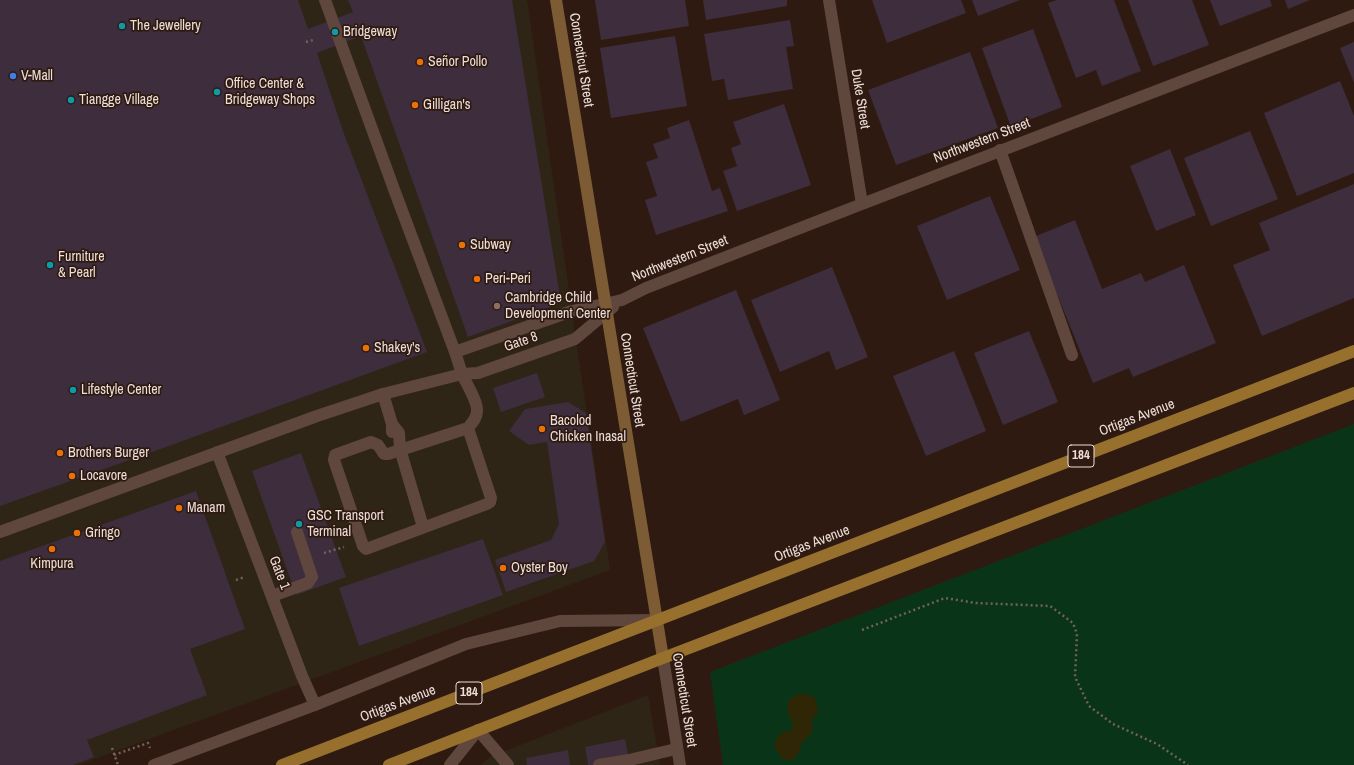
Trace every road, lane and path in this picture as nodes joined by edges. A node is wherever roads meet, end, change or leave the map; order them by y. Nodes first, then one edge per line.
1 (325, 0) edge
2 (556, 0) edge
3 (829, 0) edge
4 (1354, 15) edge
5 (312, 40) dead end
6 (306, 42) dead end
7 (1000, 150) junction
8 (862, 204) junction
9 (605, 308) junction
10 (1354, 351) edge
11 (455, 352) junction
12 (1072, 355) dead end
13 (462, 374) junction
14 (1354, 393) edge
15 (383, 394) junction
16 (468, 428) junction
17 (400, 449) junction
18 (217, 452) junction
19 (423, 527) junction
20 (0, 532) edge
21 (297, 532) dead end
22 (272, 596) junction
23 (657, 620) junction
24 (862, 630) dead end
25 (663, 658) junction
26 (315, 704) junction
27 (478, 730) junction
28 (148, 743) dead end
29 (112, 748) dead end
30 (676, 749) junction
31 (114, 755) junction
32 (118, 765) edge
33 (154, 765) edge
34 (282, 765) edge
35 (389, 765) edge
36 (450, 765) edge
37 (508, 765) edge
38 (599, 765) edge
39 (680, 765) edge
40 (1188, 765) edge

1 - 11 street
2 - 9 street, Connecticut Street
3 - 8 street, Duke Street
4 - 7 street, Northwestern Street
5 - 6 path
7 - 8 street, Northwestern Street
7 - 12 street
8 - 9 street, Northwestern Street
9 - 11 street, Gate 8
9 - 13 street, Gate 8
9 - 23 street, Connecticut Street
10 - 23 main road, Ortigas Avenue / 184
11 - 13 street
13 - 15 street, Gate 8
13 - 16 street
14 - 25 main road
15 - 17 street
15 - 18 street, Gate 8
16 - 17 street
16 - 19 street
17 - 19 street
17 - 19 street
18 - 20 street, Gate 8
18 - 22 street, Gate 1
21 - 22 street
22 - 26 street, Gate 1
23 - 25 street, Connecticut Street
23 - 26 street
23 - 34 main road, Ortigas Avenue / 184
24 - 40 path
25 - 27 main road
25 - 30 street, Connecticut Street
26 - 33 street
27 - 35 main road
27 - 36 street
27 - 37 street
28 - 31 path
29 - 31 path
30 - 38 street
30 - 39 street, Connecticut Street
31 - 32 path

